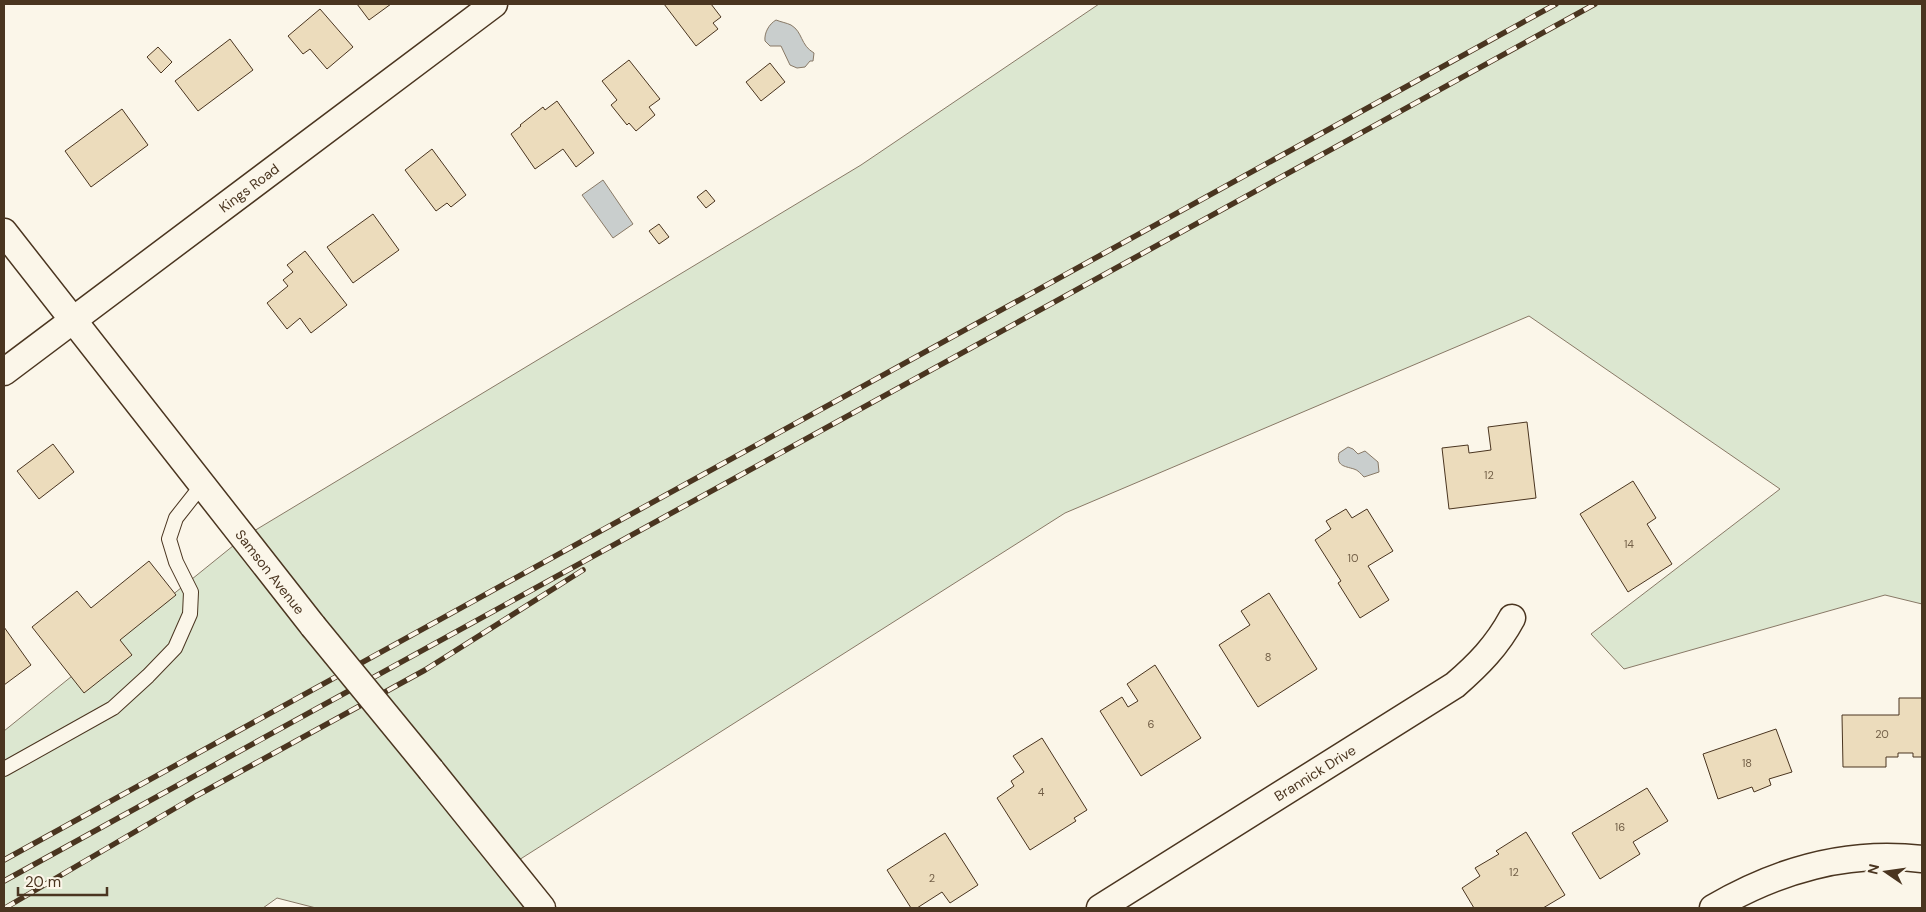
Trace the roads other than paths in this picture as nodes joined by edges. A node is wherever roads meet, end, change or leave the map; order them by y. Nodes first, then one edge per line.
1 (494, 4) edge
2 (4, 232) edge
3 (73, 319) junction
4 (4, 372) edge
5 (202, 485) junction
6 (1512, 618) dead end
7 (4, 769) edge
8 (1922, 859) edge
9 (542, 908) edge
10 (1100, 908) edge
11 (1713, 908) edge

1 - 3 street, Kings Road
2 - 3 street, Samson Avenue
3 - 4 street, Kings Road
3 - 5 street, Samson Avenue
5 - 7 lane
5 - 9 street, Samson Avenue, bridge
6 - 10 street, Brannick Drive
8 - 11 street

